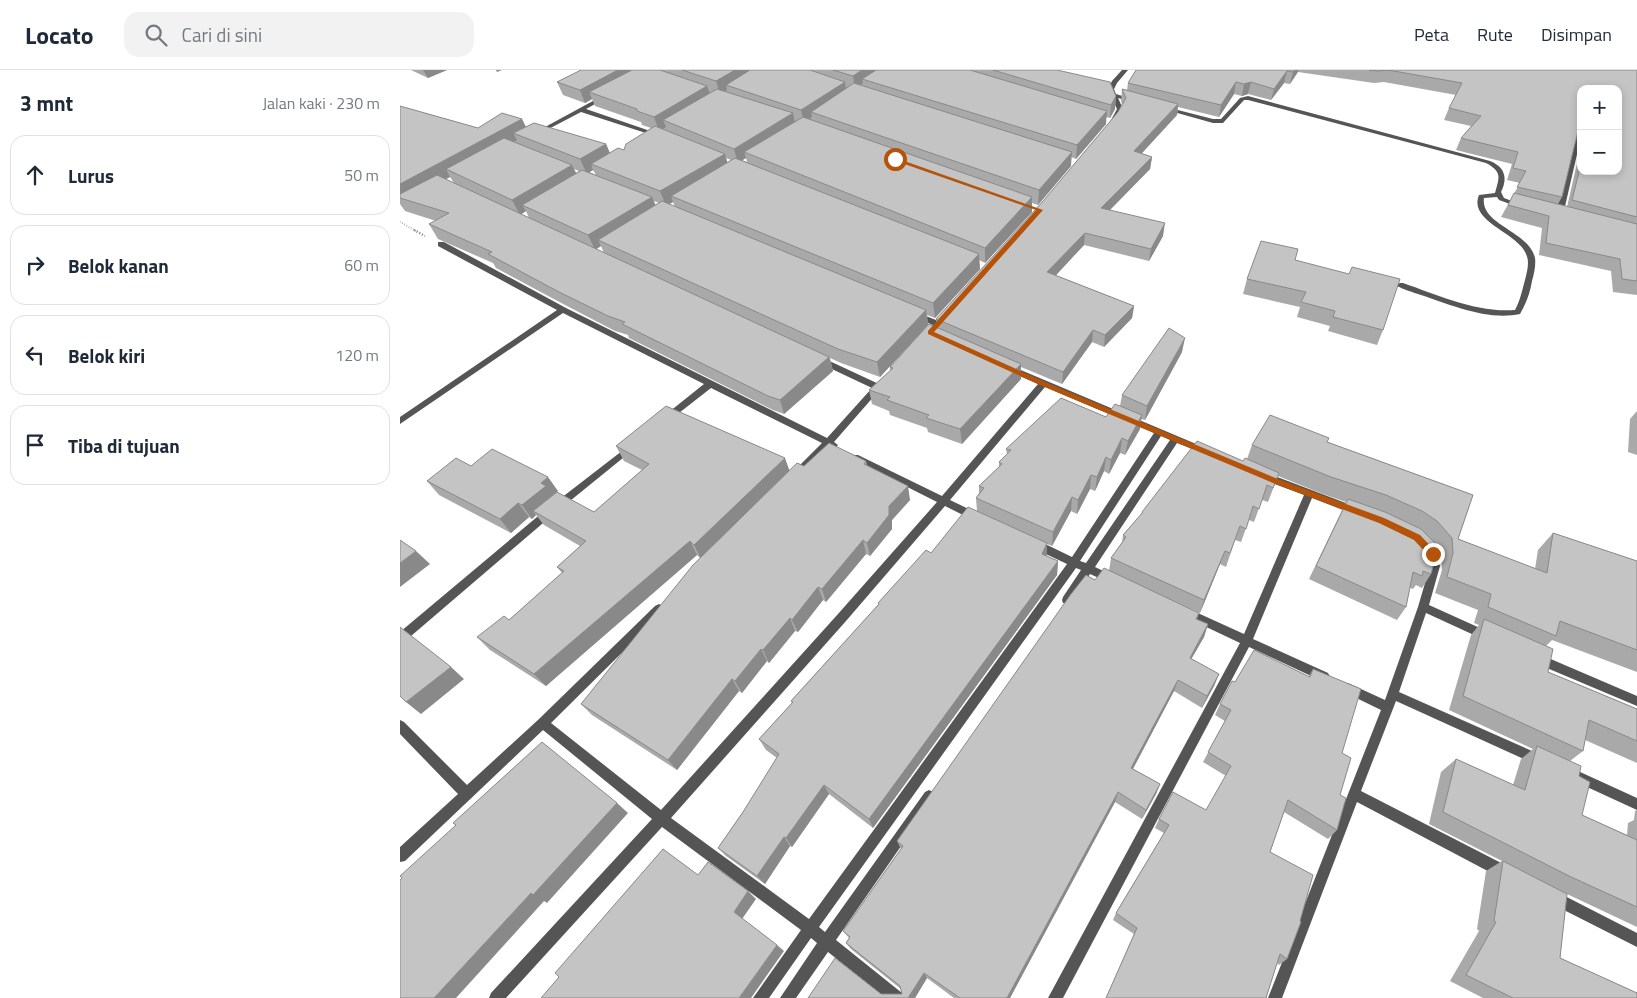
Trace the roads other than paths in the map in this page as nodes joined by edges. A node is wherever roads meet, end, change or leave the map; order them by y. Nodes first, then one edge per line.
1 (1125, 70) edge
2 (614, 92) edge
3 (1114, 95) junction
4 (1141, 102) edge
5 (1159, 107) edge
6 (582, 110) junction
7 (1109, 123) edge
8 (668, 132) edge
9 (660, 136) junction
10 (529, 138) edge
11 (1577, 139) edge
12 (669, 140) edge
13 (652, 141) edge
14 (1498, 195) junction
15 (1532, 208) edge
16 (1550, 213) edge
17 (1559, 215) junction
18 (1568, 218) edge
19 (441, 244) edge
20 (1400, 285) edge
21 (563, 310) junction
22 (911, 313) edge
23 (939, 337) edge
24 (808, 355) edge
25 (1000, 364) edge
26 (1043, 383) junction
27 (710, 384) junction
28 (400, 421) edge
29 (655, 428) edge
30 (1159, 432) junction
31 (1175, 439) junction
32 (640, 440) edge
33 (828, 443) junction
34 (1211, 454) edge
35 (1256, 472) edge
36 (792, 478) edge
37 (1309, 495) junction
38 (944, 503) junction
39 (1363, 514) edge
40 (988, 522) edge
41 (1022, 538) edge
42 (1422, 543) edge
43 (1074, 562) junction
44 (1088, 569) junction
45 (1124, 585) edge
46 (664, 604) edge
47 (1423, 607) junction
48 (1060, 609) edge
49 (1176, 609) edge
50 (400, 639) edge
51 (1495, 639) edge
52 (1247, 640) junction
53 (1531, 655) edge
54 (1392, 694) junction
55 (1637, 701) edge
56 (1388, 707) junction
57 (543, 723) junction
58 (400, 726) edge
59 (1546, 763) edge
60 (1564, 772) edge
61 (935, 787) edge
62 (467, 794) junction
63 (1354, 794) junction
64 (1637, 804) edge
65 (662, 818) junction
66 (400, 856) edge
67 (1513, 876) edge
68 (1540, 890) edge
69 (809, 928) junction
70 (1637, 940) edge
71 (826, 942) junction
72 (496, 998) edge
73 (760, 998) edge
74 (787, 998) edge
75 (897, 998) edge
76 (1055, 998) edge
77 (1275, 998) edge

1 - 3 street
2 - 6 street
3 - 4 street
3 - 7 street
5 - 14 street
6 - 9 street
6 - 10 street
8 - 9 street
9 - 12 street
9 - 13 street
11 - 17 street
14 - 15 street
14 - 20 street
16 - 17 street
17 - 18 street
19 - 21 street
21 - 27 street
21 - 28 street
22 - 23 street
24 - 33 street
25 - 26 street
26 - 30 street
26 - 38 street
27 - 29 street
27 - 33 street
30 - 31 street
30 - 43 street
31 - 34 street
31 - 44 street
32 - 50 street
33 - 36 street
33 - 38 street
35 - 37 street
37 - 39 street
37 - 52 street
38 - 40 street
38 - 65 street
41 - 43 street
42 - 47 street
43 - 44 street
43 - 69 street
44 - 45 street
44 - 48 street
46 - 57 street
47 - 51 street
47 - 54 street
49 - 52 street
52 - 56 street
52 - 76 street
53 - 55 street
54 - 56 street
54 - 59 street
56 - 63 street
57 - 62 street
57 - 65 street
58 - 62 street
60 - 64 street
61 - 71 street
62 - 66 street
63 - 67 street
63 - 77 street
65 - 69 street
65 - 72 street
68 - 70 street
69 - 71 street
69 - 73 street
71 - 74 street
71 - 75 street

